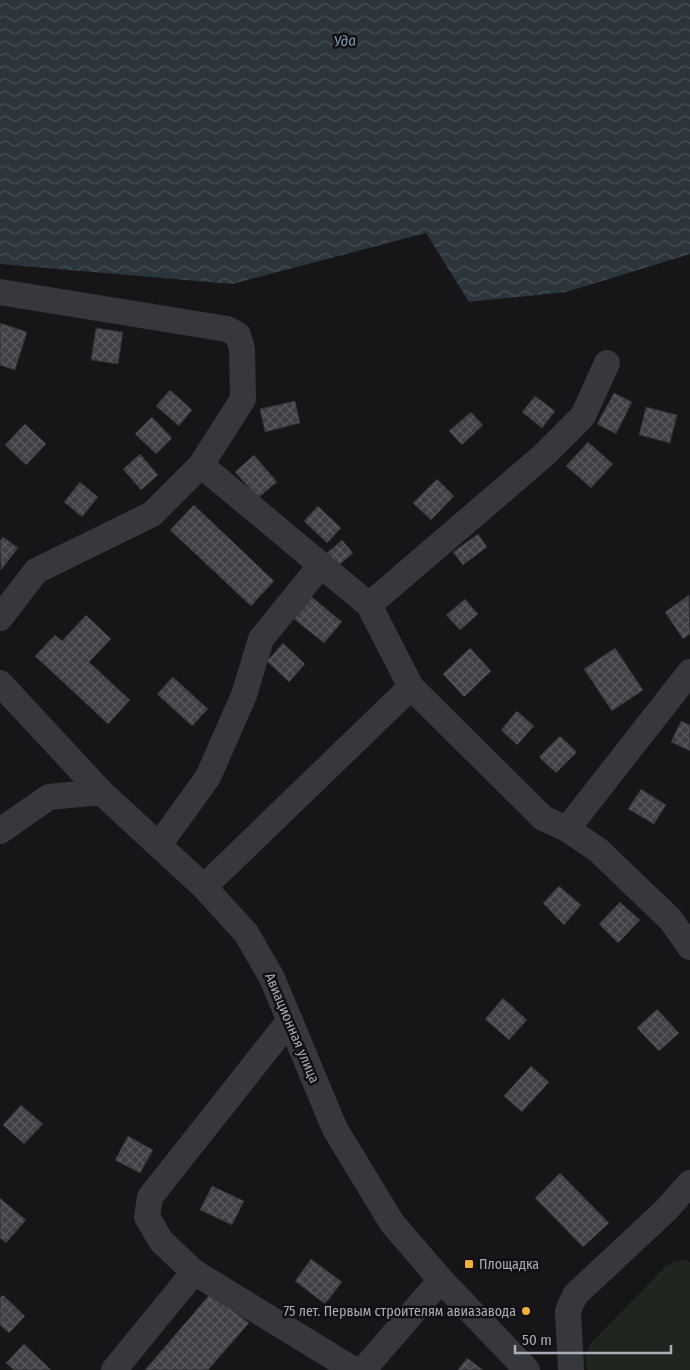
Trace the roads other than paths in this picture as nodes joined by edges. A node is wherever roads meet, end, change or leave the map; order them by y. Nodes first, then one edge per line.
1 (0, 292) edge
2 (607, 363) dead end
3 (200, 464) junction
4 (321, 565) junction
5 (369, 605) junction
6 (0, 618) edge
7 (690, 672) edge
8 (0, 683) edge
9 (411, 687) junction
10 (101, 792) junction
11 (567, 829) junction
12 (0, 831) edge
13 (159, 845) junction
14 (204, 887) junction
15 (690, 947) edge
16 (290, 1020) junction
17 (690, 1183) edge
18 (194, 1272) junction
19 (442, 1280) junction
20 (375, 1365) edge
21 (114, 1370) edge
22 (354, 1370) edge
23 (527, 1370) edge
24 (571, 1370) edge

1 - 3 street
2 - 5 street
3 - 4 street
3 - 6 street
4 - 5 street
4 - 13 street
5 - 9 street
7 - 11 street
8 - 10 street, Авиационная улица
9 - 11 street
9 - 14 street
10 - 12 street
10 - 13 street, Авиационная улица
11 - 15 street
13 - 14 street, Авиационная улица
14 - 16 street, Авиационная улица
16 - 18 street
16 - 19 street, Авиационная улица
17 - 24 street
18 - 21 street
18 - 22 street
19 - 20 street
19 - 23 street, Авиационная улица

